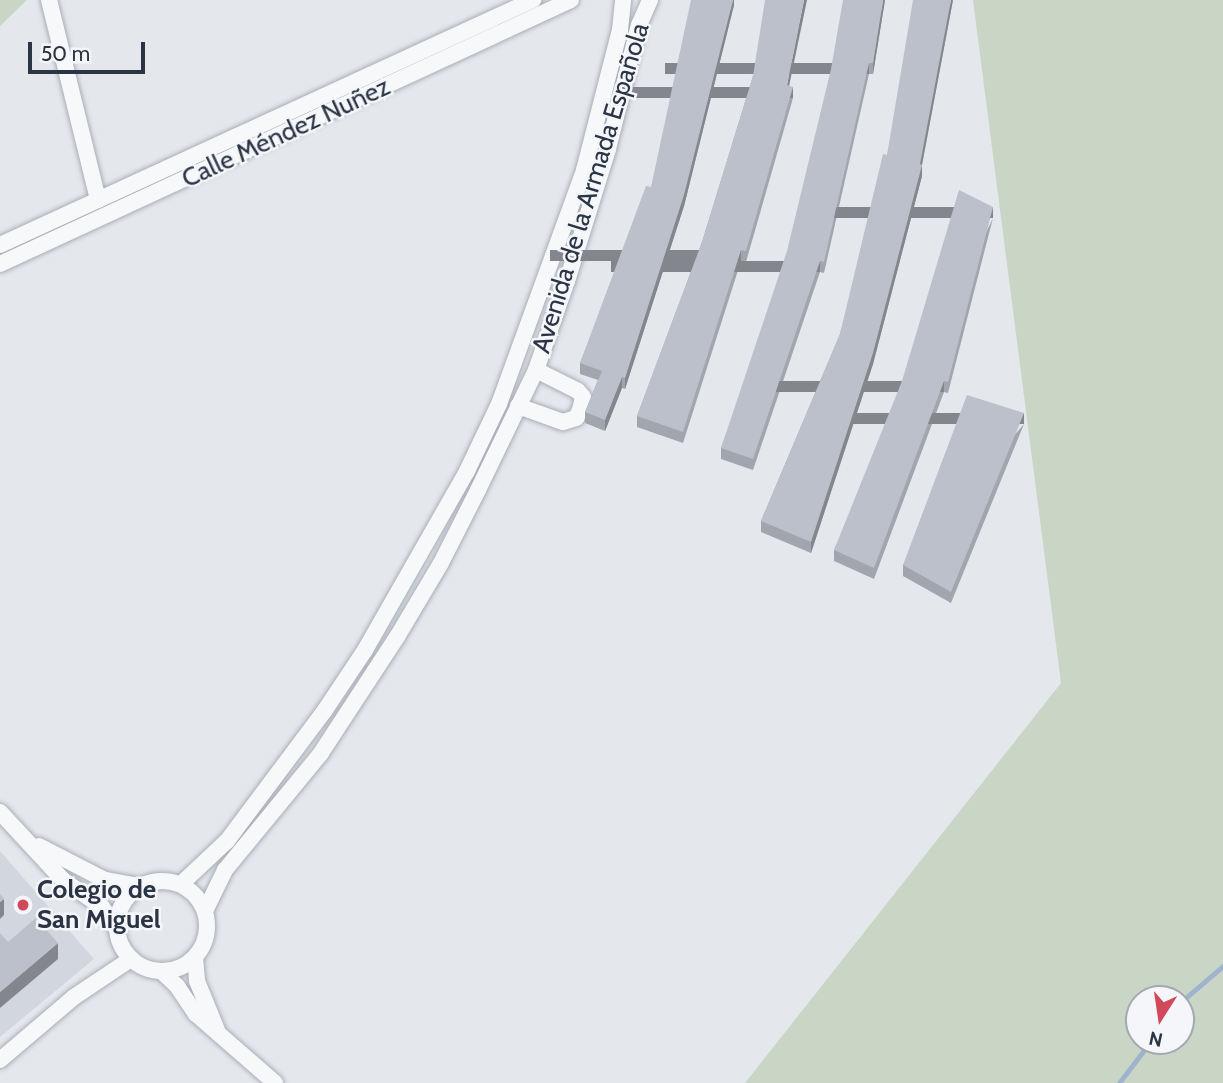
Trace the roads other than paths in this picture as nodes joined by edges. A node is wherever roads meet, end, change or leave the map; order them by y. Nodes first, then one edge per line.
1 (49, 0) edge
2 (533, 0) edge
3 (571, 0) edge
4 (623, 0) edge
5 (650, 0) edge
6 (98, 200) junction
7 (0, 245) edge
8 (0, 264) edge
9 (536, 370) junction
10 (518, 406) junction
11 (0, 812) edge
12 (25, 838) junction
13 (181, 884) junction
14 (139, 886) junction
15 (205, 911) junction
16 (116, 928) junction
17 (195, 957) junction
18 (131, 959) junction
19 (161, 971) junction
20 (218, 1032) junction
21 (0, 1060) edge
22 (275, 1083) edge

1 - 6 street
2 - 6 street, Calle Méndez Nuñez
3 - 8 street, Calle Méndez Nuñez
4 - 13 street, Avenida de la Armada Española
5 - 9 street, Avenida de la Armada Española
6 - 7 street, Calle Méndez Nuñez
9 - 10 street, Avenida de la Armada Española
9 - 10 street
10 - 15 street, Avenida de la Armada Española
11 - 12 street
12 - 14 street
12 - 16 street
13 - 14 street
13 - 15 street
14 - 16 street
15 - 17 street
16 - 18 street
17 - 19 street
17 - 20 street
18 - 19 street
18 - 21 street
19 - 20 street
20 - 22 street

